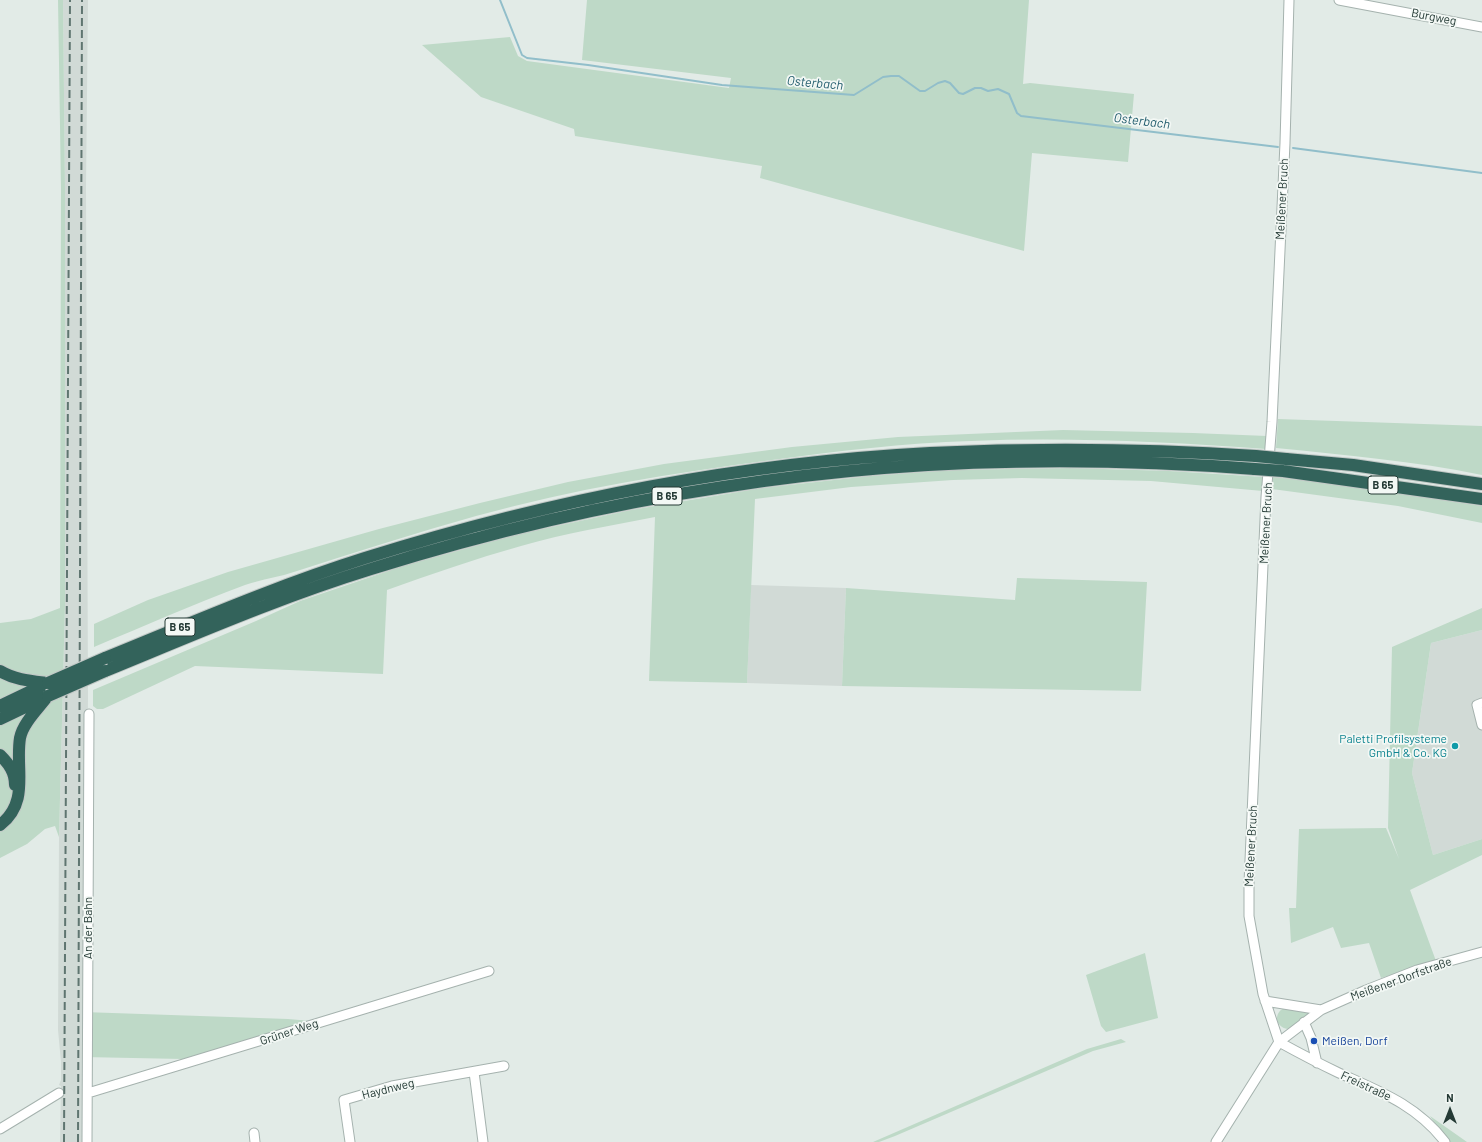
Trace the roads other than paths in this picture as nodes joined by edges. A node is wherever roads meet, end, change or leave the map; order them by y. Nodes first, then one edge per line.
1 (1289, 0) edge
2 (1339, 0) edge
3 (1367, 2) edge
4 (1482, 26) edge
5 (1255, 462) junction
6 (1284, 465) junction
7 (1482, 484) edge
8 (1482, 499) edge
9 (0, 671) edge
10 (48, 683) junction
11 (48, 697) junction
12 (1482, 703) edge
13 (0, 706) edge
14 (89, 714) dead end
15 (0, 719) edge
16 (1482, 725) edge
17 (0, 755) edge
18 (0, 820) edge
19 (0, 825) edge
20 (1482, 952) edge
21 (489, 970) dead end
22 (1265, 1001) junction
23 (1321, 1010) junction
24 (1304, 1022) junction
25 (1279, 1042) junction
26 (1317, 1062) junction
27 (504, 1066) dead end
28 (474, 1072) junction
29 (59, 1093) dead end
30 (88, 1093) junction
31 (0, 1129) edge
32 (87, 1142) edge
33 (350, 1142) edge
34 (481, 1142) edge
35 (1216, 1142) edge
36 (1445, 1142) edge

1 - 22 street, Meißener Bruch
2 - 3 street, Burgweg
3 - 4 street, Burgweg
5 - 6 highway, B 65, bridge
5 - 10 highway, B 65, bridge
5 - 11 highway, B 65, bridge
6 - 7 highway, B 65
6 - 8 highway, B 65
9 - 10 highway
10 - 13 highway, B 65
11 - 15 highway, B 65
11 - 19 highway
12 - 16 street
14 - 30 street, An der Bahn
17 - 18 highway
20 - 23 street, Meißener Dorfstraße
21 - 30 street, Grüner Weg
22 - 23 street
22 - 25 street, Meißener Bruch
23 - 24 street, Meißener Dorfstraße
24 - 25 street, Meißener Dorfstraße
24 - 26 street
25 - 26 street, Freistraße
25 - 35 street, Meißener Dorfstraße
26 - 36 street, Freistraße
27 - 28 street, Haydnweg
28 - 33 street, Haydnweg
28 - 34 street
29 - 31 street
30 - 32 street, An der Bahn

